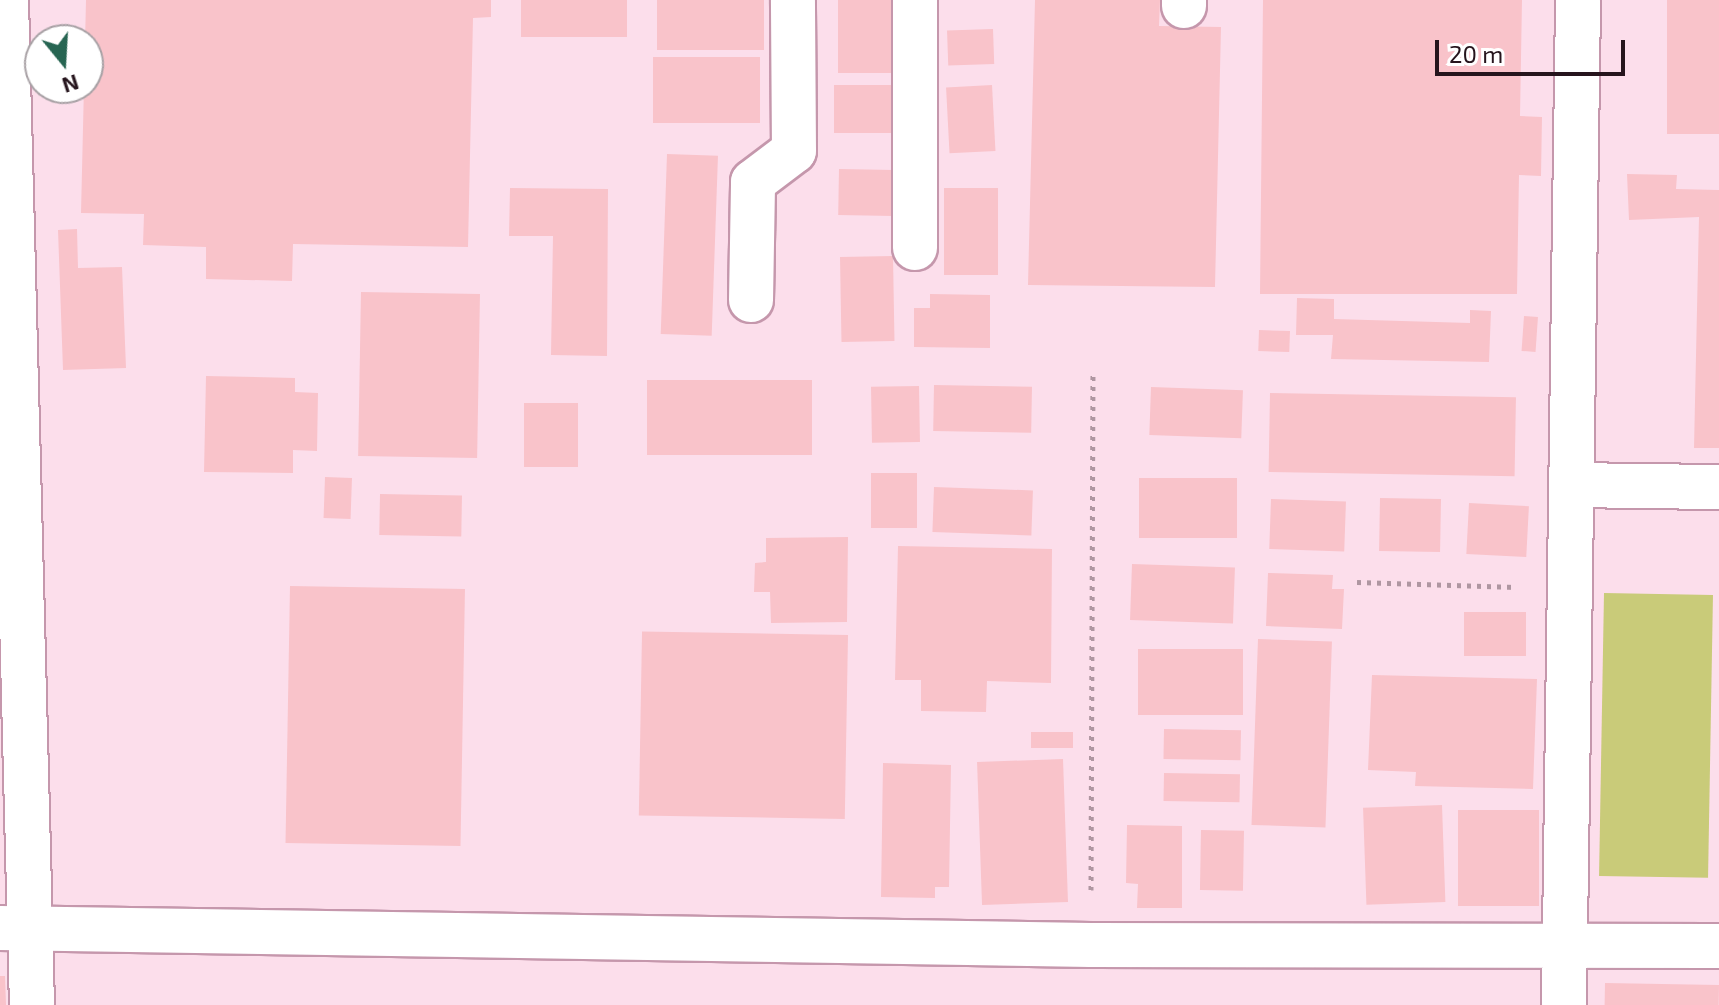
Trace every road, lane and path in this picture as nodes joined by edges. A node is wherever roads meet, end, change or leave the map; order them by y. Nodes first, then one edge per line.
1 (6, 0) edge
2 (793, 0) edge
3 (915, 0) edge
4 (1578, 0) edge
5 (915, 248) dead end
6 (751, 300) dead end
7 (1093, 371) dead end
8 (1571, 485) junction
9 (1719, 487) edge
10 (10, 566) edge
11 (1357, 582) dead end
12 (1569, 589) junction
13 (15, 928) edge
14 (1091, 945) junction
15 (1564, 945) junction
16 (1719, 946) edge
17 (32, 1005) edge
18 (1564, 1005) edge

1 - 10 street
2 - 6 street
3 - 5 street
4 - 8 street
7 - 14 path
8 - 9 street
8 - 12 street
10 - 13 street
11 - 12 path
12 - 15 street
13 - 14 street
13 - 17 street
14 - 15 street
15 - 16 street
15 - 18 street

